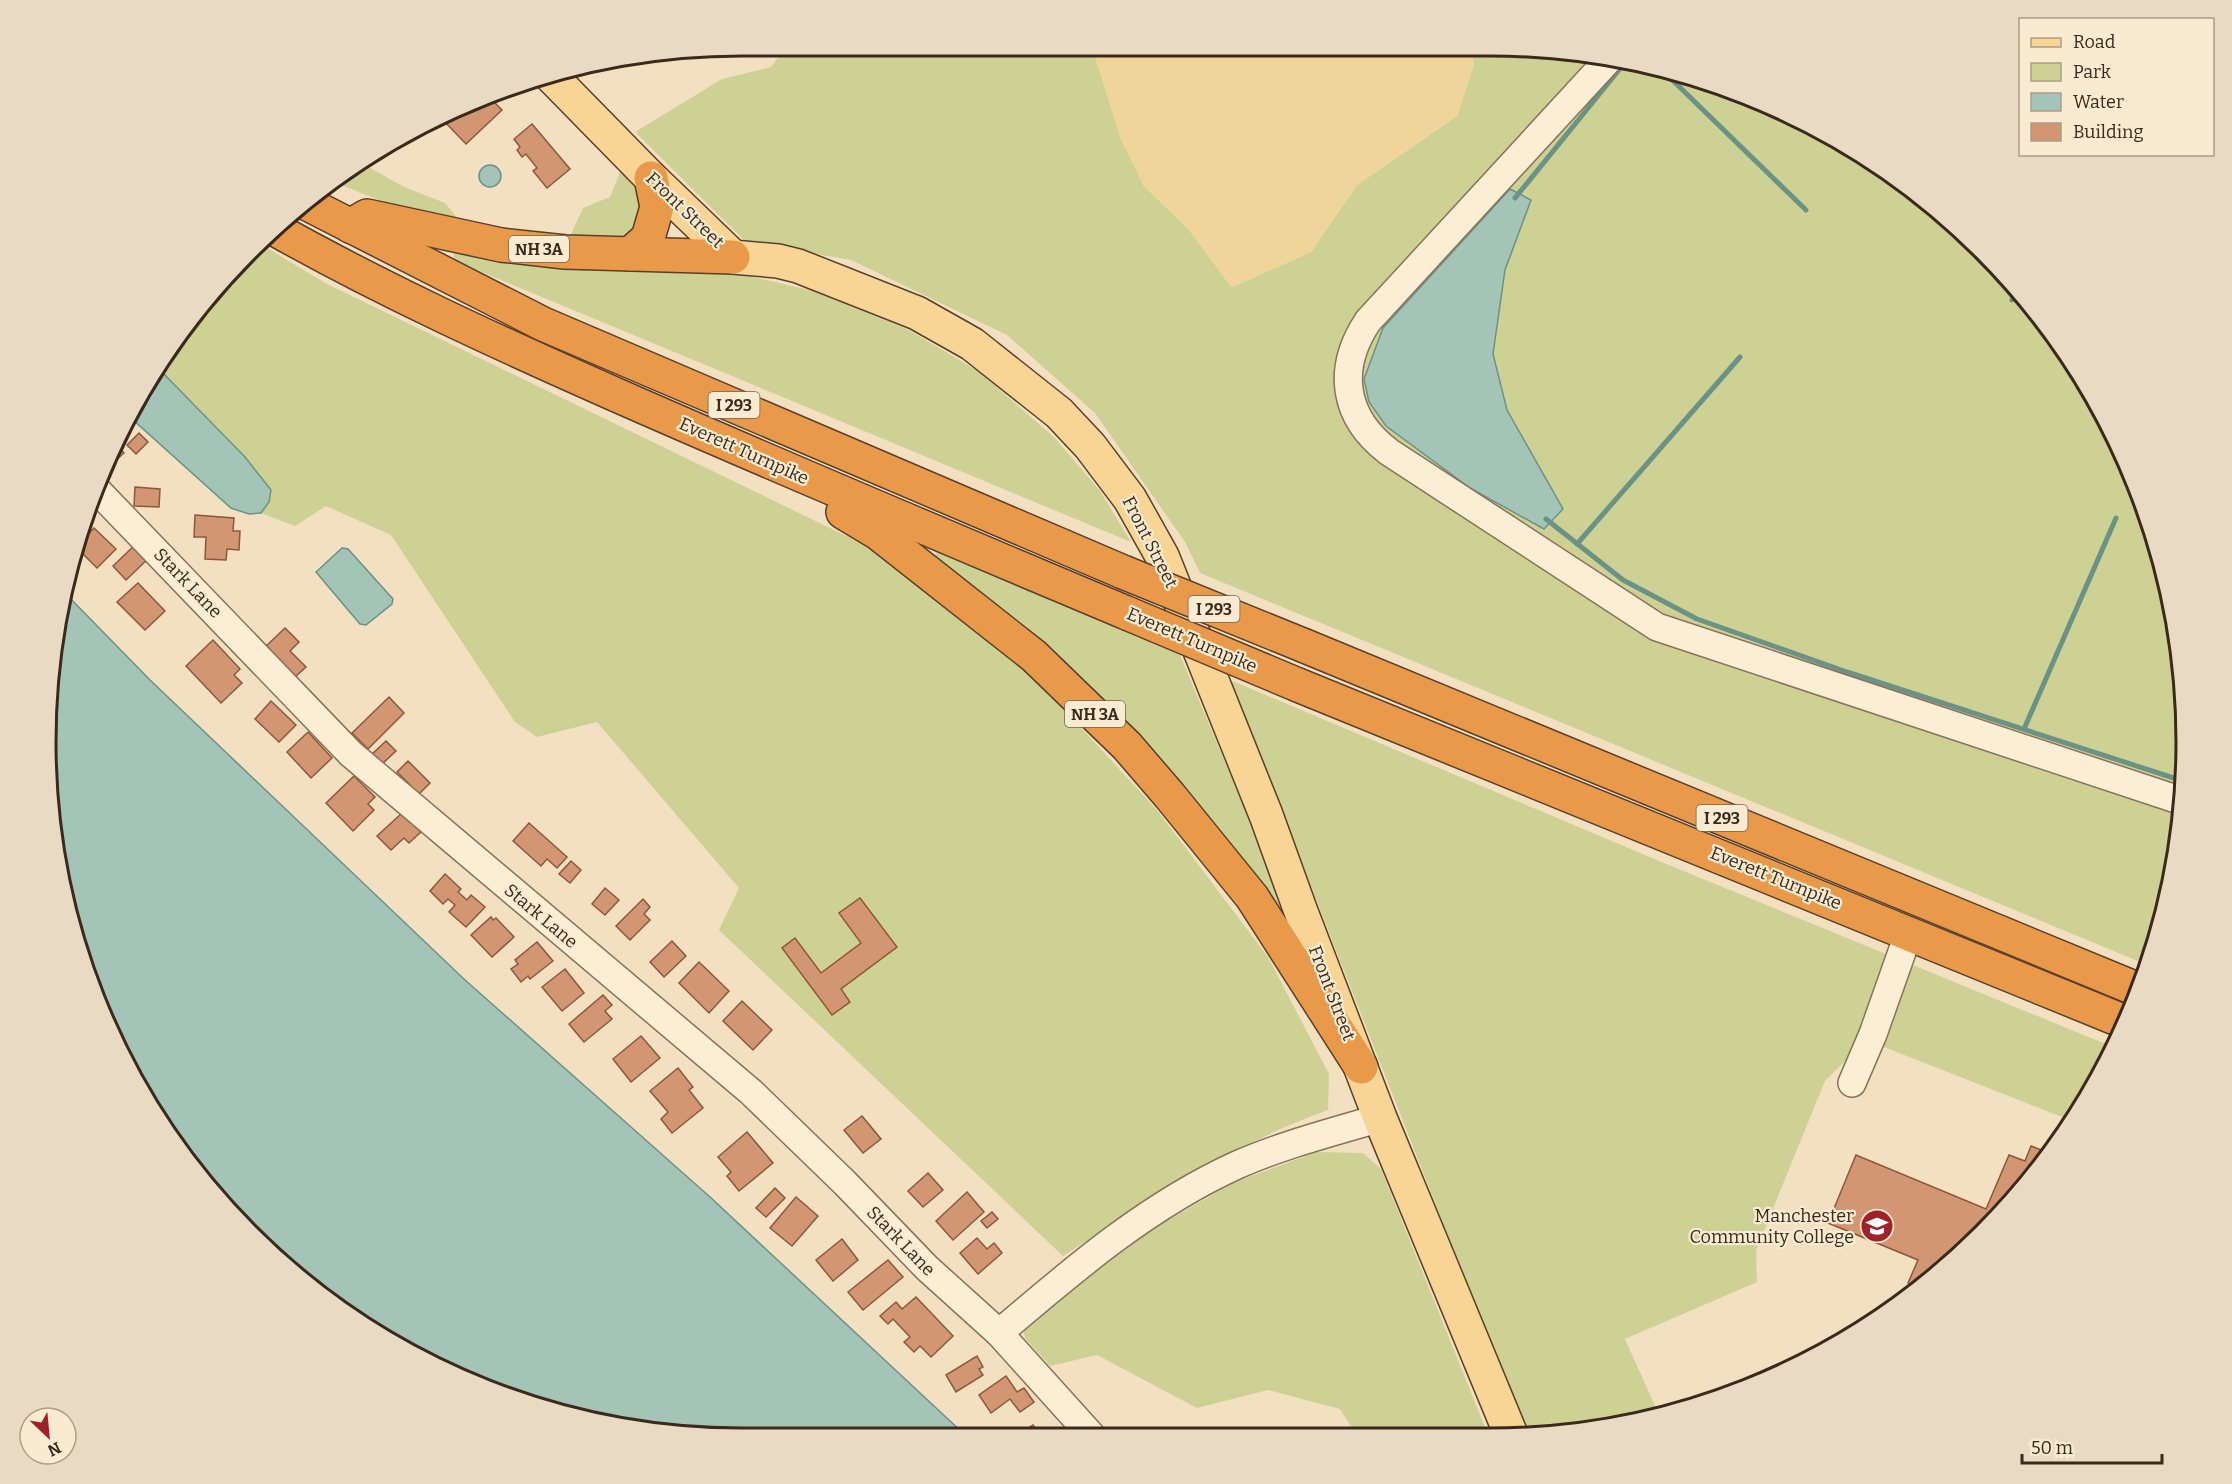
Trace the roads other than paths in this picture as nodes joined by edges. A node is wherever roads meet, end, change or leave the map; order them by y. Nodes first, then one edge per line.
1 (1603, 65) edge
2 (556, 81) edge
3 (651, 178) junction
4 (313, 206) edge
5 (350, 226) junction
6 (282, 233) edge
7 (630, 254) junction
8 (733, 256) junction
9 (741, 451) junction
10 (102, 495) edge
11 (2174, 798) edge
12 (1910, 932) junction
13 (2131, 987) edge
14 (2118, 1019) edge
15 (1361, 1067) junction
16 (1852, 1083) dead end
17 (1380, 1118) junction
18 (999, 1334) junction
19 (1085, 1428) edge
20 (1508, 1428) edge

1 - 11 street
2 - 3 main road, Front Street
3 - 7 highway
3 - 8 main road, Front Street
4 - 5 highway, Everett Turnpike / I 293
5 - 7 highway, NH 3A
5 - 13 highway, Everett Turnpike / I 293, bridge
6 - 9 highway, Everett Turnpike / I 293
7 - 8 highway, NH 3A
8 - 15 main road, Front Street / NH 3A
9 - 12 highway, Everett Turnpike / I 293, bridge
9 - 15 highway, NH 3A
10 - 18 street, Stark Lane
12 - 14 highway, Everett Turnpike / I 293
12 - 16 street
15 - 17 main road, Front Street / NH 3A
17 - 18 street
17 - 20 main road, Front Street / NH 3A
18 - 19 street, Stark Lane

